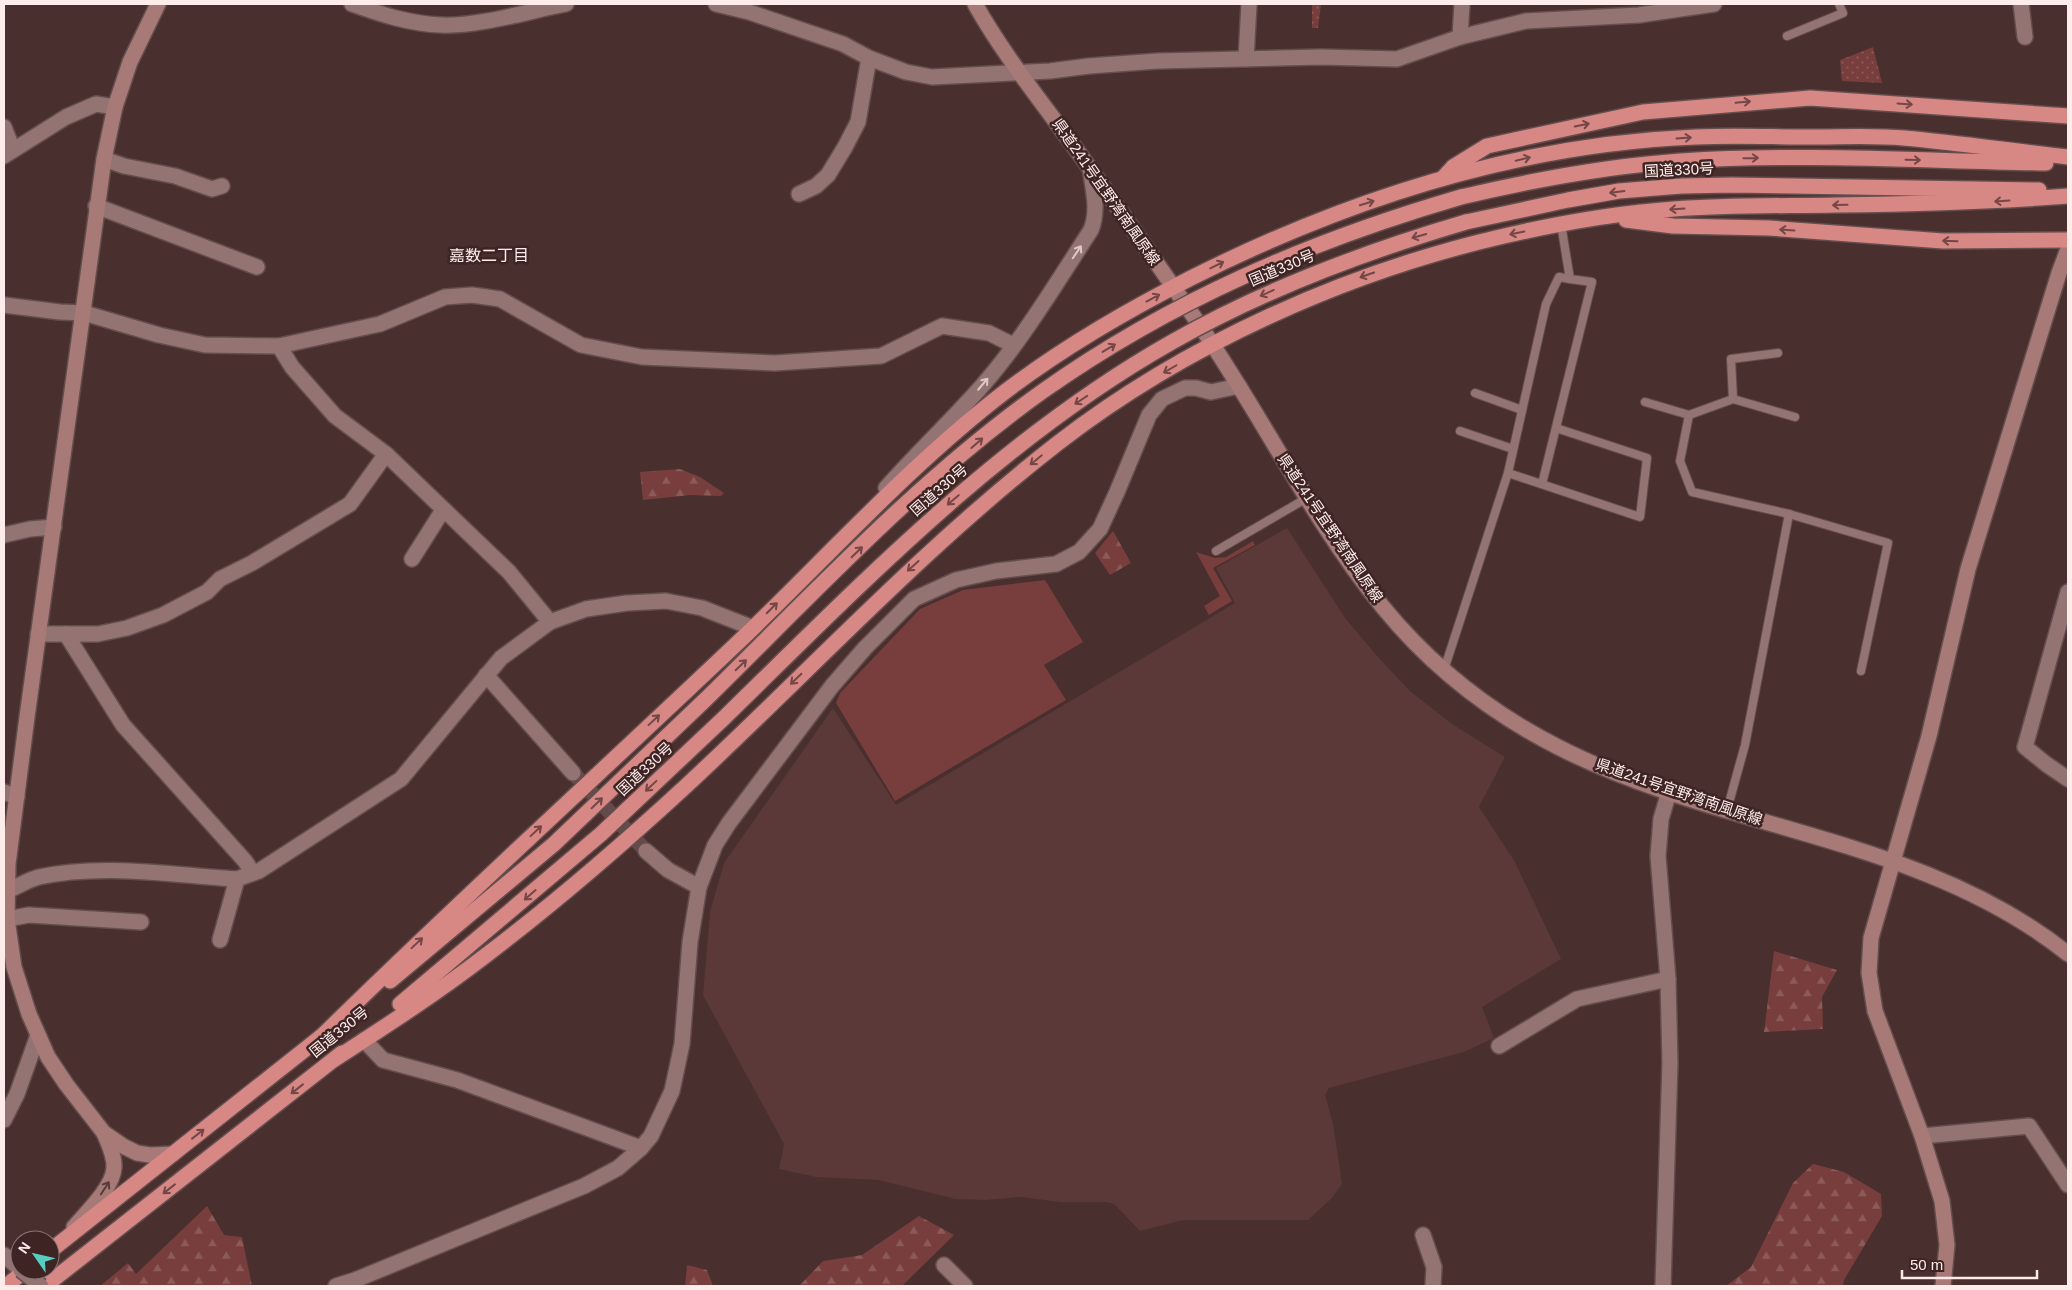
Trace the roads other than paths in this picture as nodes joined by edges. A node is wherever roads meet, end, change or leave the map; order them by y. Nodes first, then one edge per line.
1 (158, 4) edge
2 (352, 4) edge
3 (566, 4) edge
4 (716, 4) edge
5 (975, 4) edge
6 (1249, 4) edge
7 (1462, 4) edge
8 (1714, 4) edge
9 (1839, 4) edge
10 (2021, 4) edge
11 (1787, 36) dead end
12 (1460, 37) junction
13 (2025, 37) dead end
14 (870, 58) junction
15 (1246, 59) junction
16 (1018, 71) junction
17 (115, 107) junction
18 (2068, 116) edge
19 (4, 127) edge
20 (8, 153) edge
21 (2068, 157) edge
22 (104, 159) junction
23 (2068, 164) edge
24 (1090, 168) junction
25 (1442, 179) junction
26 (222, 186) dead end
27 (2068, 190) edge
28 (799, 194) dead end
29 (2068, 196) edge
30 (96, 206) junction
31 (1601, 217) junction
32 (1561, 224) junction
33 (2068, 240) edge
34 (2068, 249) edge
35 (257, 267) dead end
36 (1570, 279) junction
37 (1173, 287) junction
38 (4, 305) edge
39 (84, 313) junction
40 (1013, 345) junction
41 (279, 346) junction
42 (1213, 346) junction
43 (1778, 352) dead end
44 (1239, 386) junction
45 (1475, 393) dead end
46 (1733, 399) junction
47 (1645, 402) dead end
48 (1522, 410) junction
49 (1689, 415) junction
50 (1795, 417) dead end
51 (1556, 428) junction
52 (1460, 432) dead end
53 (1513, 449) junction
54 (386, 454) junction
55 (1508, 473) junction
56 (1542, 484) junction
57 (1307, 498) junction
58 (444, 510) junction
59 (1789, 514) junction
60 (856, 524) junction
61 (54, 527) junction
62 (4, 535) edge
63 (1216, 551) dead end
64 (412, 559) dead end
65 (2068, 592) edge
66 (550, 622) junction
67 (753, 628) junction
68 (2064, 629) edge
69 (38, 634) junction
70 (66, 634) junction
71 (1444, 670) junction
72 (1861, 671) dead end
73 (486, 675) junction
74 (573, 773) tunnel mouth
75 (2068, 779) edge
76 (1668, 792) junction
77 (10, 794) edge
78 (1727, 810) junction
79 (646, 850) tunnel mouth
80 (1893, 862) junction
81 (253, 873) junction
82 (237, 878) junction
83 (699, 887) junction
84 (5, 891) edge
85 (7, 919) junction
86 (140, 922) dead end
87 (220, 940) dead end
88 (2068, 954) edge
89 (1668, 978) junction
90 (38, 1036) junction
91 (320, 1038) junction
92 (364, 1040) junction
93 (1499, 1046) dead end
94 (335, 1059) junction
95 (4, 1120) edge
96 (104, 1133) junction
97 (1922, 1136) junction
98 (641, 1148) junction
99 (173, 1154) junction
100 (2068, 1185) edge
101 (1423, 1235) dead end
102 (60, 1241) edge
103 (60, 1243) edge
104 (944, 1265) dead end
105 (45, 1286) edge
106 (336, 1286) edge
107 (965, 1286) edge
108 (1433, 1286) edge
109 (1663, 1286) edge
110 (1943, 1286) edge

1 - 17 street
2 - 3 street
4 - 14 street
5 - 16 street, 県道241号宜野湾南風原線
6 - 15 street
7 - 12 street
8 - 12 street
9 - 11 lane
10 - 13 street
12 - 15 street
14 - 16 street
14 - 28 street
15 - 16 street
16 - 24 street, 県道241号宜野湾南風原線
17 - 20 street
17 - 22 street
25 -> 18 highway
19 - 20 street
25 -> 21 highway
22 - 26 street
22 - 30 street
91 -> 23 highway, 国道330号, bridge
24 - 37 street, 県道241号宜野湾南風原線
40 -> 24 street
37 -> 25 highway
27 -> 94 highway, 国道330号, bridge
29 -> 31 highway
30 - 35 street
30 - 39 street
31 - 32 highway
33 -> 31 highway
32 - 36 lane
32 -> 42 highway
34 - 80 street
36 - 48 lane
36 - 51 lane
37 - 42 street, 県道241号宜野湾南風原線
60 -> 37 highway
38 - 39 street
39 - 41 street
39 - 61 street
40 - 41 street
60 -> 40 street
41 - 54 street
42 - 44 street, 県道241号宜野湾南風原線
42 -> 92 highway
43 - 46 lane
44 - 57 street, 県道241号宜野湾南風原線
44 - 83 street
45 - 48 lane
46 - 49 lane
46 - 50 lane
47 - 49 lane
48 - 53 lane
49 - 59 lane
51 - 56 lane
51 - 56 lane
52 - 53 lane
53 - 55 lane
54 - 58 street
54 - 70 street
55 - 56 lane
55 - 71 lane
57 - 63 lane
57 - 71 street, 県道241号宜野湾南風原線
58 - 64 street
58 - 66 street
59 - 72 lane
59 - 78 lane
67 -> 60 highway
61 - 62 street
61 - 69 street
65 - 68 street
66 - 67 street
66 - 73 street
91 -> 67 highway
68 - 75 street
69 - 70 street
69 - 77 street
70 - 81 street
71 - 76 street, 県道241号宜野湾南風原線
73 - 74 street
73 - 81 street
76 - 78 street, 県道241号宜野湾南風原線
76 - 89 street
77 - 84 street
78 - 80 street, 県道241号宜野湾南風原線
79 - 83 street
80 - 88 street, 県道241号宜野湾南風原線
80 - 97 street
81 - 82 street
82 - 84 street
82 - 87 street
83 - 98 street
84 - 85 street
85 - 86 street
85 - 90 street
89 - 93 street
89 - 109 street
90 - 95 street
90 - 96 street
99 -> 91 highway, 国道330号
92 - 94 highway
92 - 98 street
94 -> 105 highway, 国道330号
96 - 99 street
102 -> 96 street
97 - 100 street
97 - 110 street
98 - 106 street
99 - 103 highway, 国道330号
101 - 108 street
104 - 107 street

